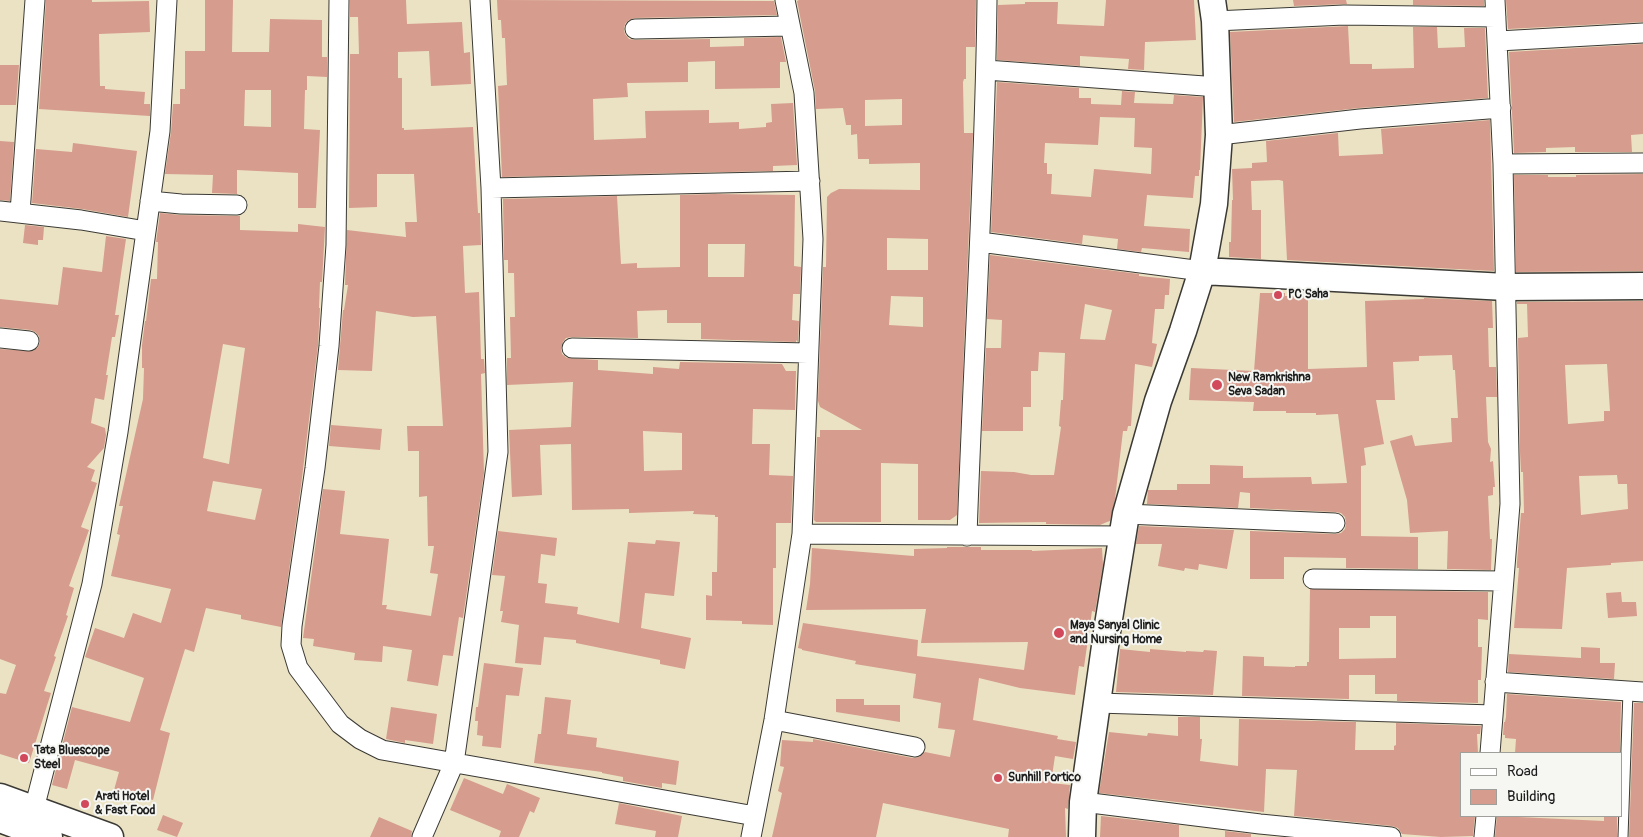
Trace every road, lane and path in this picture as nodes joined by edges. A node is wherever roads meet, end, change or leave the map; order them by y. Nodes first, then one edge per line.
1 (35, 0) edge
2 (167, 0) edge
3 (339, 0) edge
4 (480, 0) edge
5 (785, 0) edge
6 (987, 0) edge
7 (1496, 9) edge
8 (1214, 11) edge
9 (790, 26) junction
10 (635, 29) dead end
11 (1643, 33) edge
12 (1498, 41) junction
13 (986, 70) junction
14 (1218, 87) junction
15 (1501, 108) junction
16 (1219, 134) junction
17 (1643, 163) edge
18 (1503, 164) junction
19 (810, 181) junction
20 (491, 188) junction
21 (150, 202) junction
22 (237, 205) dead end
23 (0, 211) edge
24 (20, 213) junction
25 (146, 231) junction
26 (980, 242) junction
27 (1202, 271) junction
28 (1643, 286) edge
29 (1506, 287) junction
30 (0, 338) edge
31 (28, 341) dead end
32 (572, 348) dead end
33 (808, 353) junction
34 (1335, 523) dead end
35 (1124, 525) junction
36 (802, 534) junction
37 (967, 536) junction
38 (1313, 579) dead end
39 (1503, 581) junction
40 (1495, 682) junction
41 (1635, 691) edge
42 (1097, 703) junction
43 (1493, 715) junction
44 (774, 720) junction
45 (915, 747) dead end
46 (1490, 752) edge
47 (454, 763) junction
48 (0, 797) edge
49 (1083, 802) junction
50 (755, 816) junction
51 (1486, 817) edge
52 (0, 819) edge
53 (37, 825) edge
54 (110, 837) edge
55 (422, 837) edge
56 (751, 837) edge
57 (1082, 837) edge
58 (1390, 837) edge
59 (1484, 837) edge
60 (1623, 837) edge

1 - 24 street
2 - 21 street
3 - 47 street
4 - 20 street
5 - 9 street
6 - 13 street
7 - 8 street
7 - 12 street
8 - 14 street
9 - 10 street
9 - 19 street
11 - 12 street
12 - 15 street
13 - 14 street
13 - 26 street
14 - 16 street
15 - 16 street
15 - 18 street
16 - 27 street
17 - 18 street
18 - 29 street
19 - 20 street
19 - 33 street
20 - 47 street
21 - 22 street
21 - 25 street
23 - 24 street
24 - 25 street
25 - 53 street
26 - 27 street
26 - 37 street
27 - 29 street
27 - 35 street
28 - 29 street
29 - 39 street
30 - 31 street
32 - 33 street
33 - 36 street
34 - 35 street
35 - 37 street
35 - 42 street
36 - 37 street
36 - 44 street
38 - 39 street
39 - 40 street
40 - 41 street
40 - 43 street
41 - 60 lane
42 - 43 street
42 - 49 street
43 - 46 street
44 - 45 street
44 - 50 street
47 - 50 street
47 - 55 street
48 - 53 street
49 - 57 street
49 - 58 street
50 - 56 street
51 - 59 street
52 - 53 street
53 - 54 street

